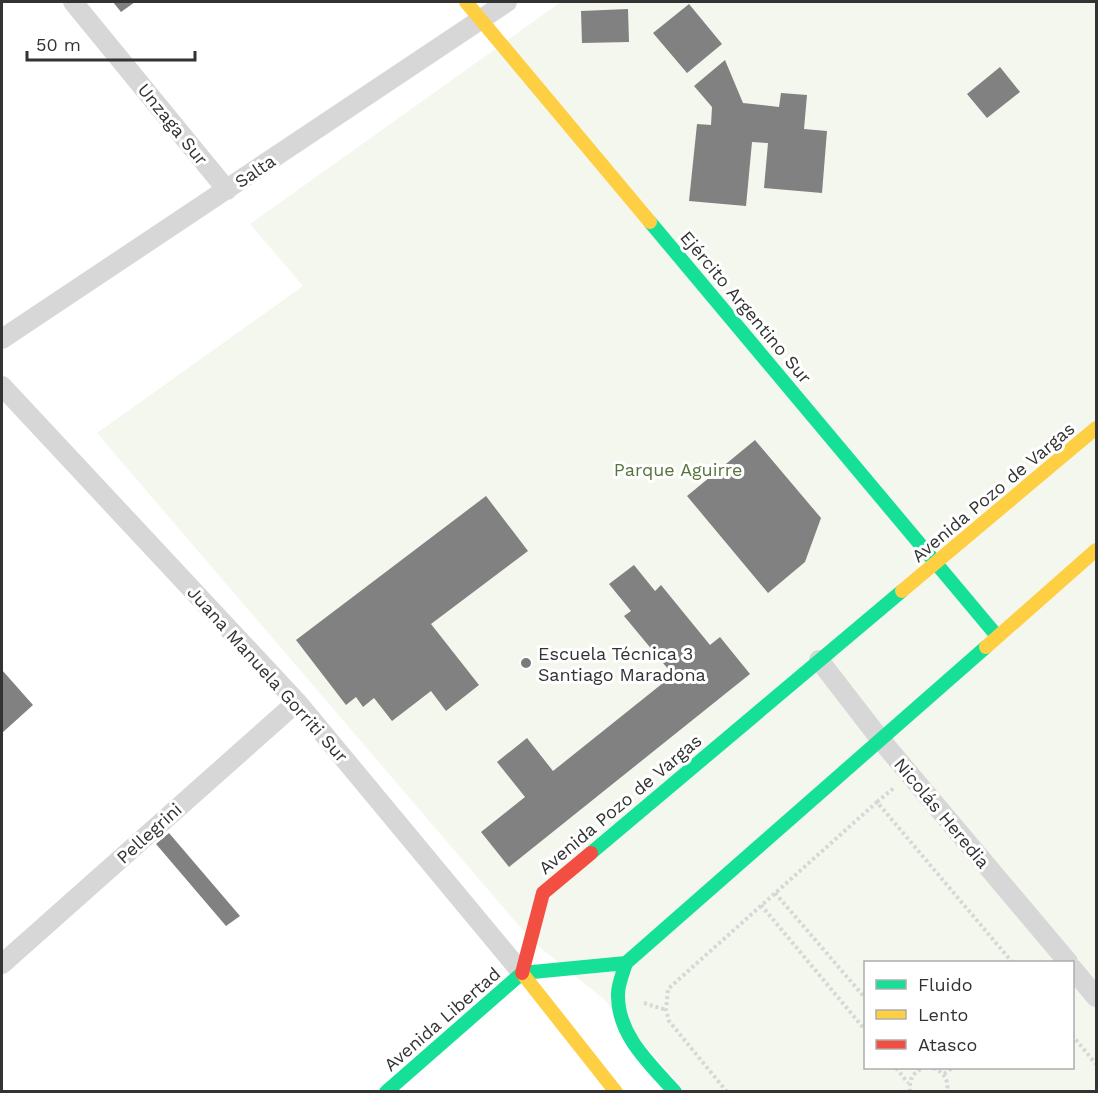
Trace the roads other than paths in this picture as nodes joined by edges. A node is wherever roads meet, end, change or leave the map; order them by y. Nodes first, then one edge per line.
1 (73, 2) edge
2 (466, 2) edge
3 (507, 2) edge
4 (481, 20) junction
5 (227, 190) junction
6 (2, 339) edge
7 (2, 386) edge
8 (1096, 428) edge
9 (1096, 550) edge
10 (937, 563) junction
11 (997, 636) junction
12 (819, 660) junction
13 (297, 702) junction
14 (880, 739) junction
15 (1066, 961) edge
16 (626, 963) junction
17 (2, 964) edge
18 (1074, 970) edge
19 (522, 974) junction
20 (1096, 997) edge
21 (386, 1092) edge
22 (616, 1092) edge
23 (675, 1092) edge

1 - 5 street, Unzaga Sur
2 - 4 main road, Ejército Argentino Sur
3 - 4 street, Salta
4 - 5 street, Salta
4 - 10 main road, Ejército Argentino Sur
5 - 6 street, Salta
7 - 13 street, Juana Manuela Gorriti Sur
8 - 10 main road, Avenida Pozo de Vargas
9 - 11 main road
10 - 11 main road, Ejército Argentino Sur
10 - 12 main road, Avenida Pozo de Vargas
11 - 14 main road
12 - 14 street, Nicolás Heredia
12 - 19 main road, Avenida Pozo de Vargas
13 - 17 street, Pellegrini
13 - 19 street, Juana Manuela Gorriti Sur
14 - 15 street, Nicolás Heredia
14 - 16 main road
16 - 19 main road
16 - 23 main road
18 - 20 street
19 - 21 main road, Avenida Libertad
19 - 22 main road

